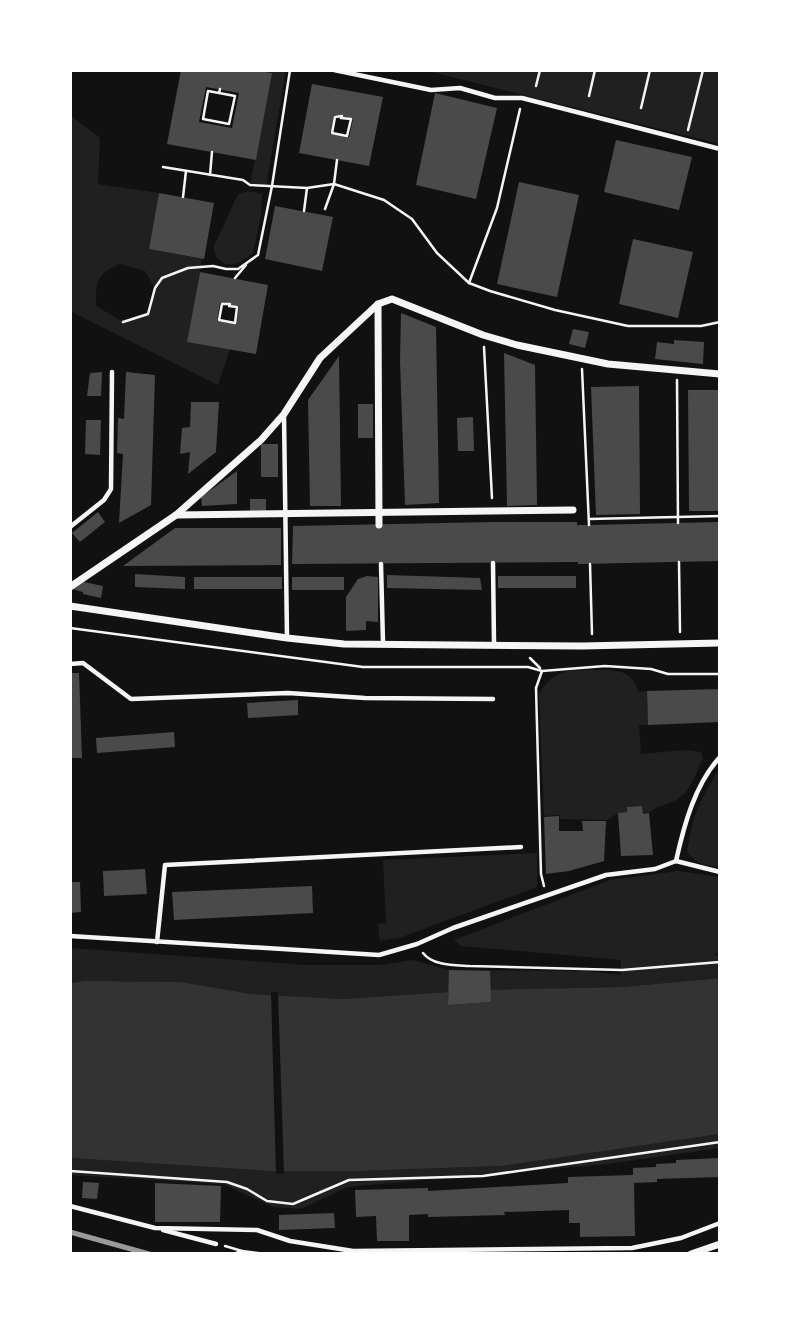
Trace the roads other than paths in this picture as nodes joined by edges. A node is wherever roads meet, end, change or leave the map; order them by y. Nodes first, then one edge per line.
1 (334, 70) edge
2 (720, 149) edge
3 (379, 304) junction
4 (112, 372) dead end
5 (720, 374) edge
6 (284, 414) junction
7 (573, 510) dead end
8 (379, 513) junction
9 (285, 514) junction
10 (176, 515) junction
11 (379, 525) dead end
12 (70, 527) edge
13 (492, 563) dead end
14 (381, 564) dead end
15 (70, 587) edge
16 (70, 606) edge
17 (287, 638) junction
18 (383, 643) junction
19 (720, 643) edge
20 (494, 644) junction
21 (70, 664) edge
22 (494, 699) dead end
23 (720, 757) edge
24 (522, 847) dead end
25 (676, 860) junction
26 (720, 872) edge
27 (70, 936) edge
28 (157, 942) junction
29 (70, 1206) edge
30 (720, 1223) edge
31 (155, 1228) junction
32 (216, 1244) road end
33 (720, 1244) edge
34 (485, 1252) edge
35 (691, 1254) edge

1 - 2 lane
3 - 5 street
3 - 6 street
3 - 8 street
4 - 12 lane
6 - 9 lane
6 - 10 street
7 - 8 street
8 - 9 street
8 - 11 street
9 - 10 street
9 - 17 lane
10 - 15 street
13 - 20 lane
14 - 18 lane
16 - 17 street
17 - 18 street
18 - 20 street
19 - 20 street
21 - 22 lane
23 - 25 lane
24 - 28 lane
25 - 26 lane
25 - 28 lane
27 - 28 lane
29 - 31 lane
30 - 34 lane
31 - 32 lane
31 - 34 lane
33 - 35 street

